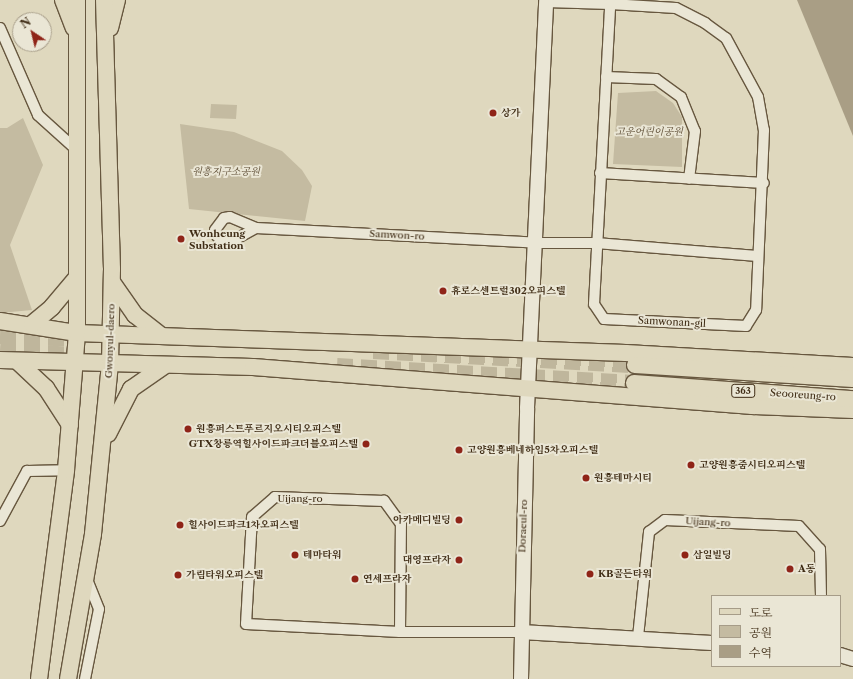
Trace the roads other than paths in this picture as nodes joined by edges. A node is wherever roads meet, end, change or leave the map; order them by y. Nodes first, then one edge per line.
1 (63, 0) edge
2 (77, 0) edge
3 (104, 0) edge
4 (117, 0) edge
5 (546, 1) edge
6 (610, 4) junction
7 (0, 28) edge
8 (78, 39) junction
9 (107, 39) junction
10 (606, 77) junction
11 (79, 152) junction
12 (600, 173) junction
13 (689, 179) junction
14 (764, 183) junction
15 (256, 228) dead end
16 (538, 243) junction
17 (596, 243) junction
18 (757, 256) junction
19 (77, 277) junction
20 (112, 281) junction
21 (0, 321) edge
22 (32, 324) junction
23 (77, 333) junction
24 (110, 334) junction
25 (163, 336) junction
26 (532, 351) junction
27 (0, 360) edge
28 (17, 361) junction
29 (75, 362) junction
30 (110, 364) junction
31 (167, 365) junction
32 (635, 365) tunnel mouth
33 (853, 366) edge
34 (529, 380) junction
35 (853, 380) edge
36 (634, 383) tunnel mouth
37 (853, 399) edge
38 (853, 410) edge
39 (70, 425) junction
40 (103, 446) junction
41 (66, 470) junction
42 (0, 521) edge
43 (86, 576) junction
44 (821, 595) edge
45 (400, 632) junction
46 (521, 632) junction
47 (638, 638) junction
48 (711, 643) edge
49 (841, 655) edge
50 (853, 659) edge
51 (39, 679) edge
52 (68, 679) edge
53 (85, 679) edge
54 (521, 679) edge

1 - 8 main road
2 - 8 main road
3 - 9 main road, Gwonyul-daero
4 - 9 main road
5 - 6 street, Samwonan-gil
5 - 16 main road
6 - 10 street, Samwonan-gil
6 - 14 street, Samwonan-gil
7 - 11 street
8 - 11 main road
9 - 20 main road, Gwonyul-daero
10 - 12 street, Samwonan-gil
10 - 13 street
11 - 19 main road
12 - 13 street
12 - 17 street, Samwonan-gil
13 - 14 street
14 - 18 street, Samwonan-gil
15 - 16 street, Samwon-ro
16 - 17 street
16 - 26 main road
17 - 18 street
17 - 18 street, Samwonan-gil
19 - 22 main road
19 - 23 main road
20 - 24 main road, Gwonyul-daero
20 - 25 main road
21 - 22 main road
22 - 23 main road
23 - 24 main road
23 - 29 main road
24 - 25 main road
24 - 30 main road, Gwonyul-daero
25 - 26 main road
26 - 33 main road
26 - 34 main road
27 - 28 main road
28 - 29 main road
28 - 39 main road
29 - 30 main road
29 - 39 main road
30 - 31 main road
30 - 40 main road, Gwonyul-daero
31 - 34 main road
31 - 40 main road
32 - 35 main road, Seooreung-ro / 363
34 - 38 main road
34 - 46 main road, Doraeul-ro
36 - 37 main road, Seooreung-ro / 363
39 - 41 main road
40 - 43 main road, Gwonyul-daero
41 - 42 street
41 - 51 main road
43 - 52 main road, Gwonyul-daero
43 - 53 street
44 - 47 street, Uijang-ro
45 - 45 street, Uijang-ro
45 - 46 street, Uijang-ro
46 - 47 main road, Uijang-ro
46 - 54 main road, Doraeul-ro
47 - 48 main road, Uijang-ro
49 - 50 main road

